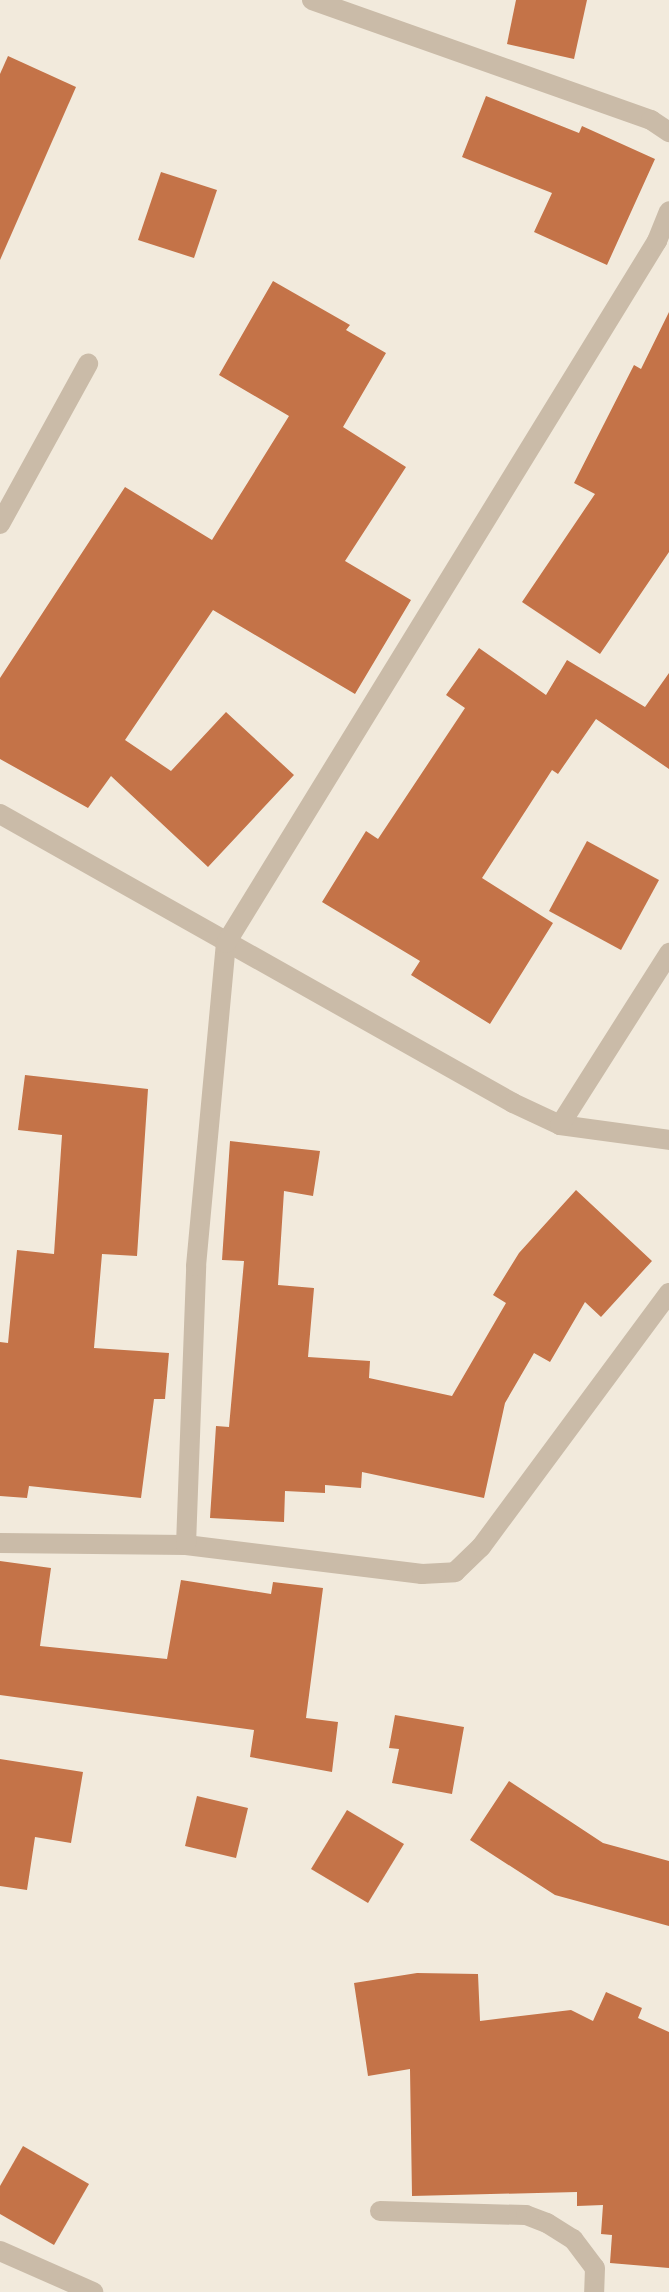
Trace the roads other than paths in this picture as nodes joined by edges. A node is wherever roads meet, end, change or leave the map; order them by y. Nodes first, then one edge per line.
1 (312, 0) edge
2 (669, 132) edge
3 (669, 211) edge
4 (663, 243) edge
5 (88, 364) dead end
6 (0, 524) edge
7 (0, 814) edge
8 (226, 943) junction
9 (669, 953) edge
10 (560, 1125) junction
11 (669, 1140) edge
12 (669, 1293) edge
13 (0, 1543) edge
14 (186, 1545) junction
15 (380, 2211) dead end
16 (0, 2251) edge
17 (93, 2292) edge
18 (594, 2292) edge

1 - 2 street
3 - 4 street
4 - 8 street
5 - 6 street
7 - 8 street
8 - 10 street
8 - 14 street
9 - 10 street
10 - 11 street
12 - 14 street
13 - 14 street
15 - 18 street
16 - 17 street

